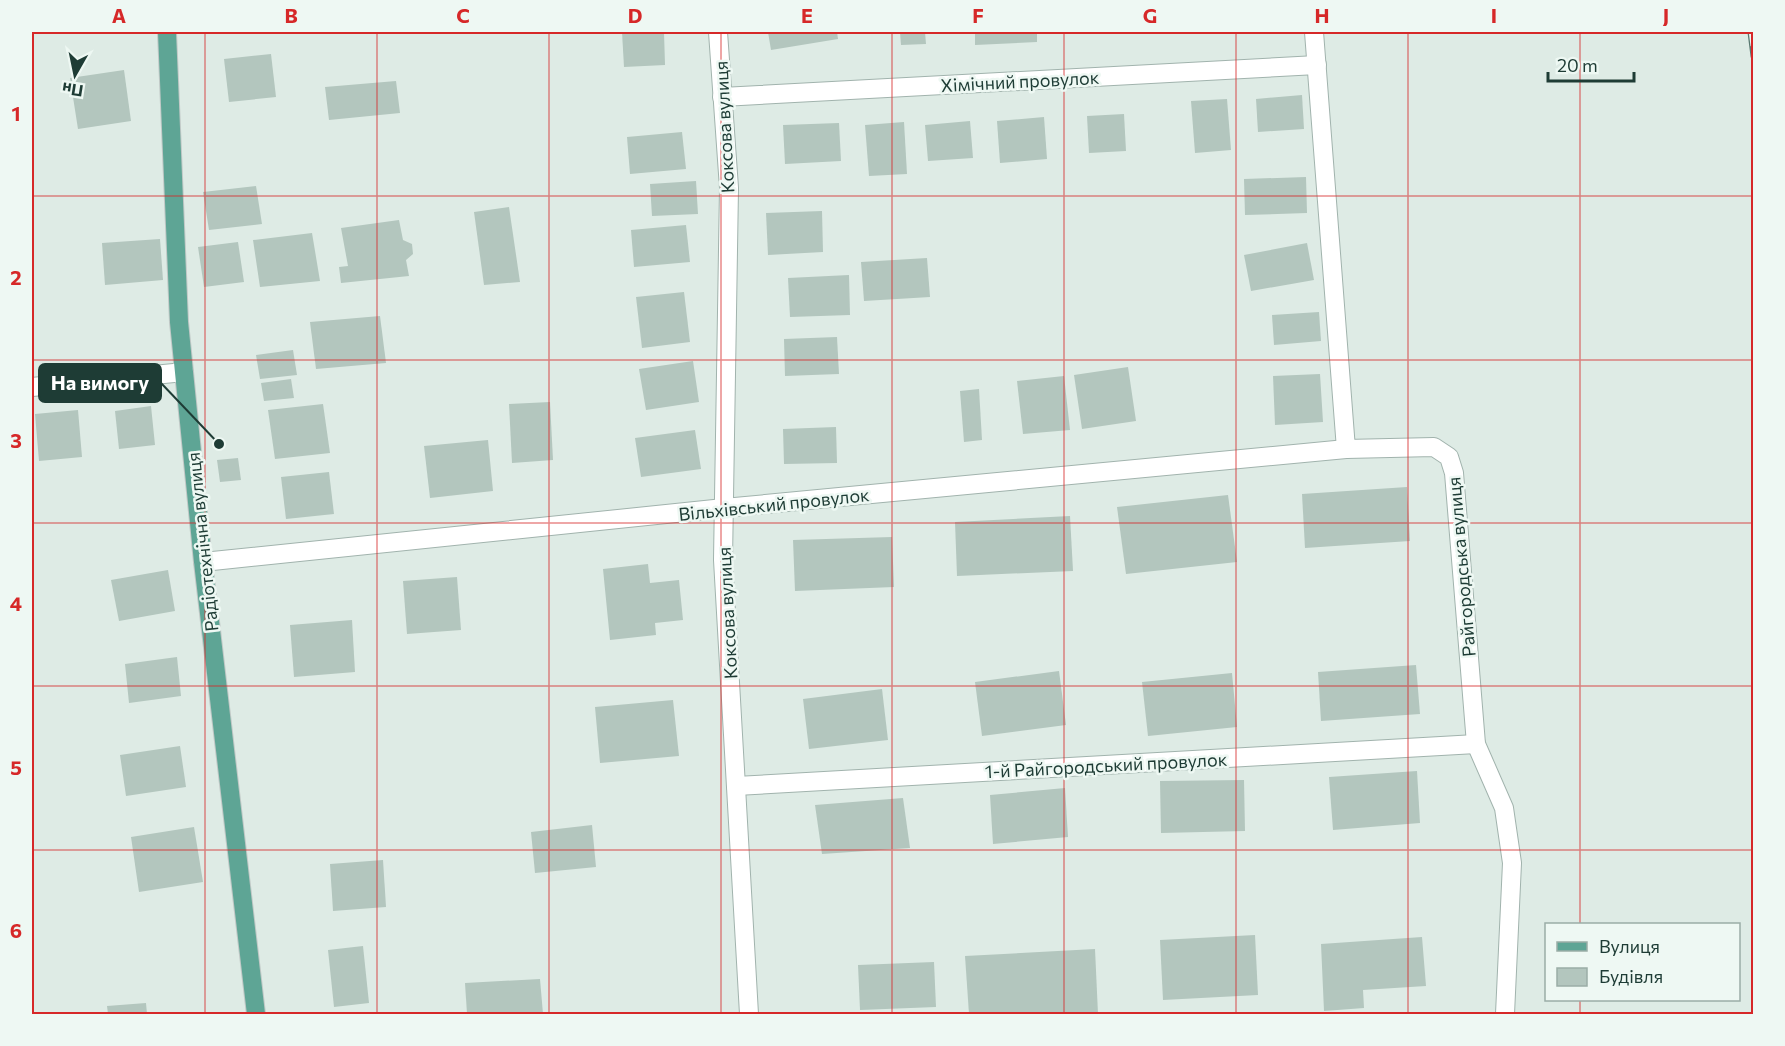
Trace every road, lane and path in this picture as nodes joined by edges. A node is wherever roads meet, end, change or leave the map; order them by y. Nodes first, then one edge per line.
1 (167, 32) edge
2 (718, 32) edge
3 (1314, 32) edge
4 (1317, 65) junction
5 (722, 97) junction
6 (184, 372) junction
7 (32, 387) edge
8 (1346, 449) junction
9 (724, 508) junction
10 (203, 562) junction
11 (1476, 744) junction
12 (736, 786) junction
13 (256, 1014) edge
14 (749, 1014) edge
15 (1505, 1014) edge

1 - 6 main road, Радіотехнічна вулиця
2 - 5 street, Коксова вулиця
3 - 4 street
4 - 5 street, Хімічний провулок
4 - 8 street
5 - 9 street, Коксова вулиця
6 - 7 street
6 - 10 main road, Радіотехнічна вулиця
8 - 9 street, Вільхівський провулок
8 - 11 street, Райгородська вулиця
9 - 10 street, Вільхівський провулок
9 - 12 street, Коксова вулиця
10 - 13 main road, Радіотехнічна вулиця
11 - 12 street, 1-й Райгородський провулок
11 - 15 street, Райгородська вулиця
12 - 14 street, Коксова вулиця

